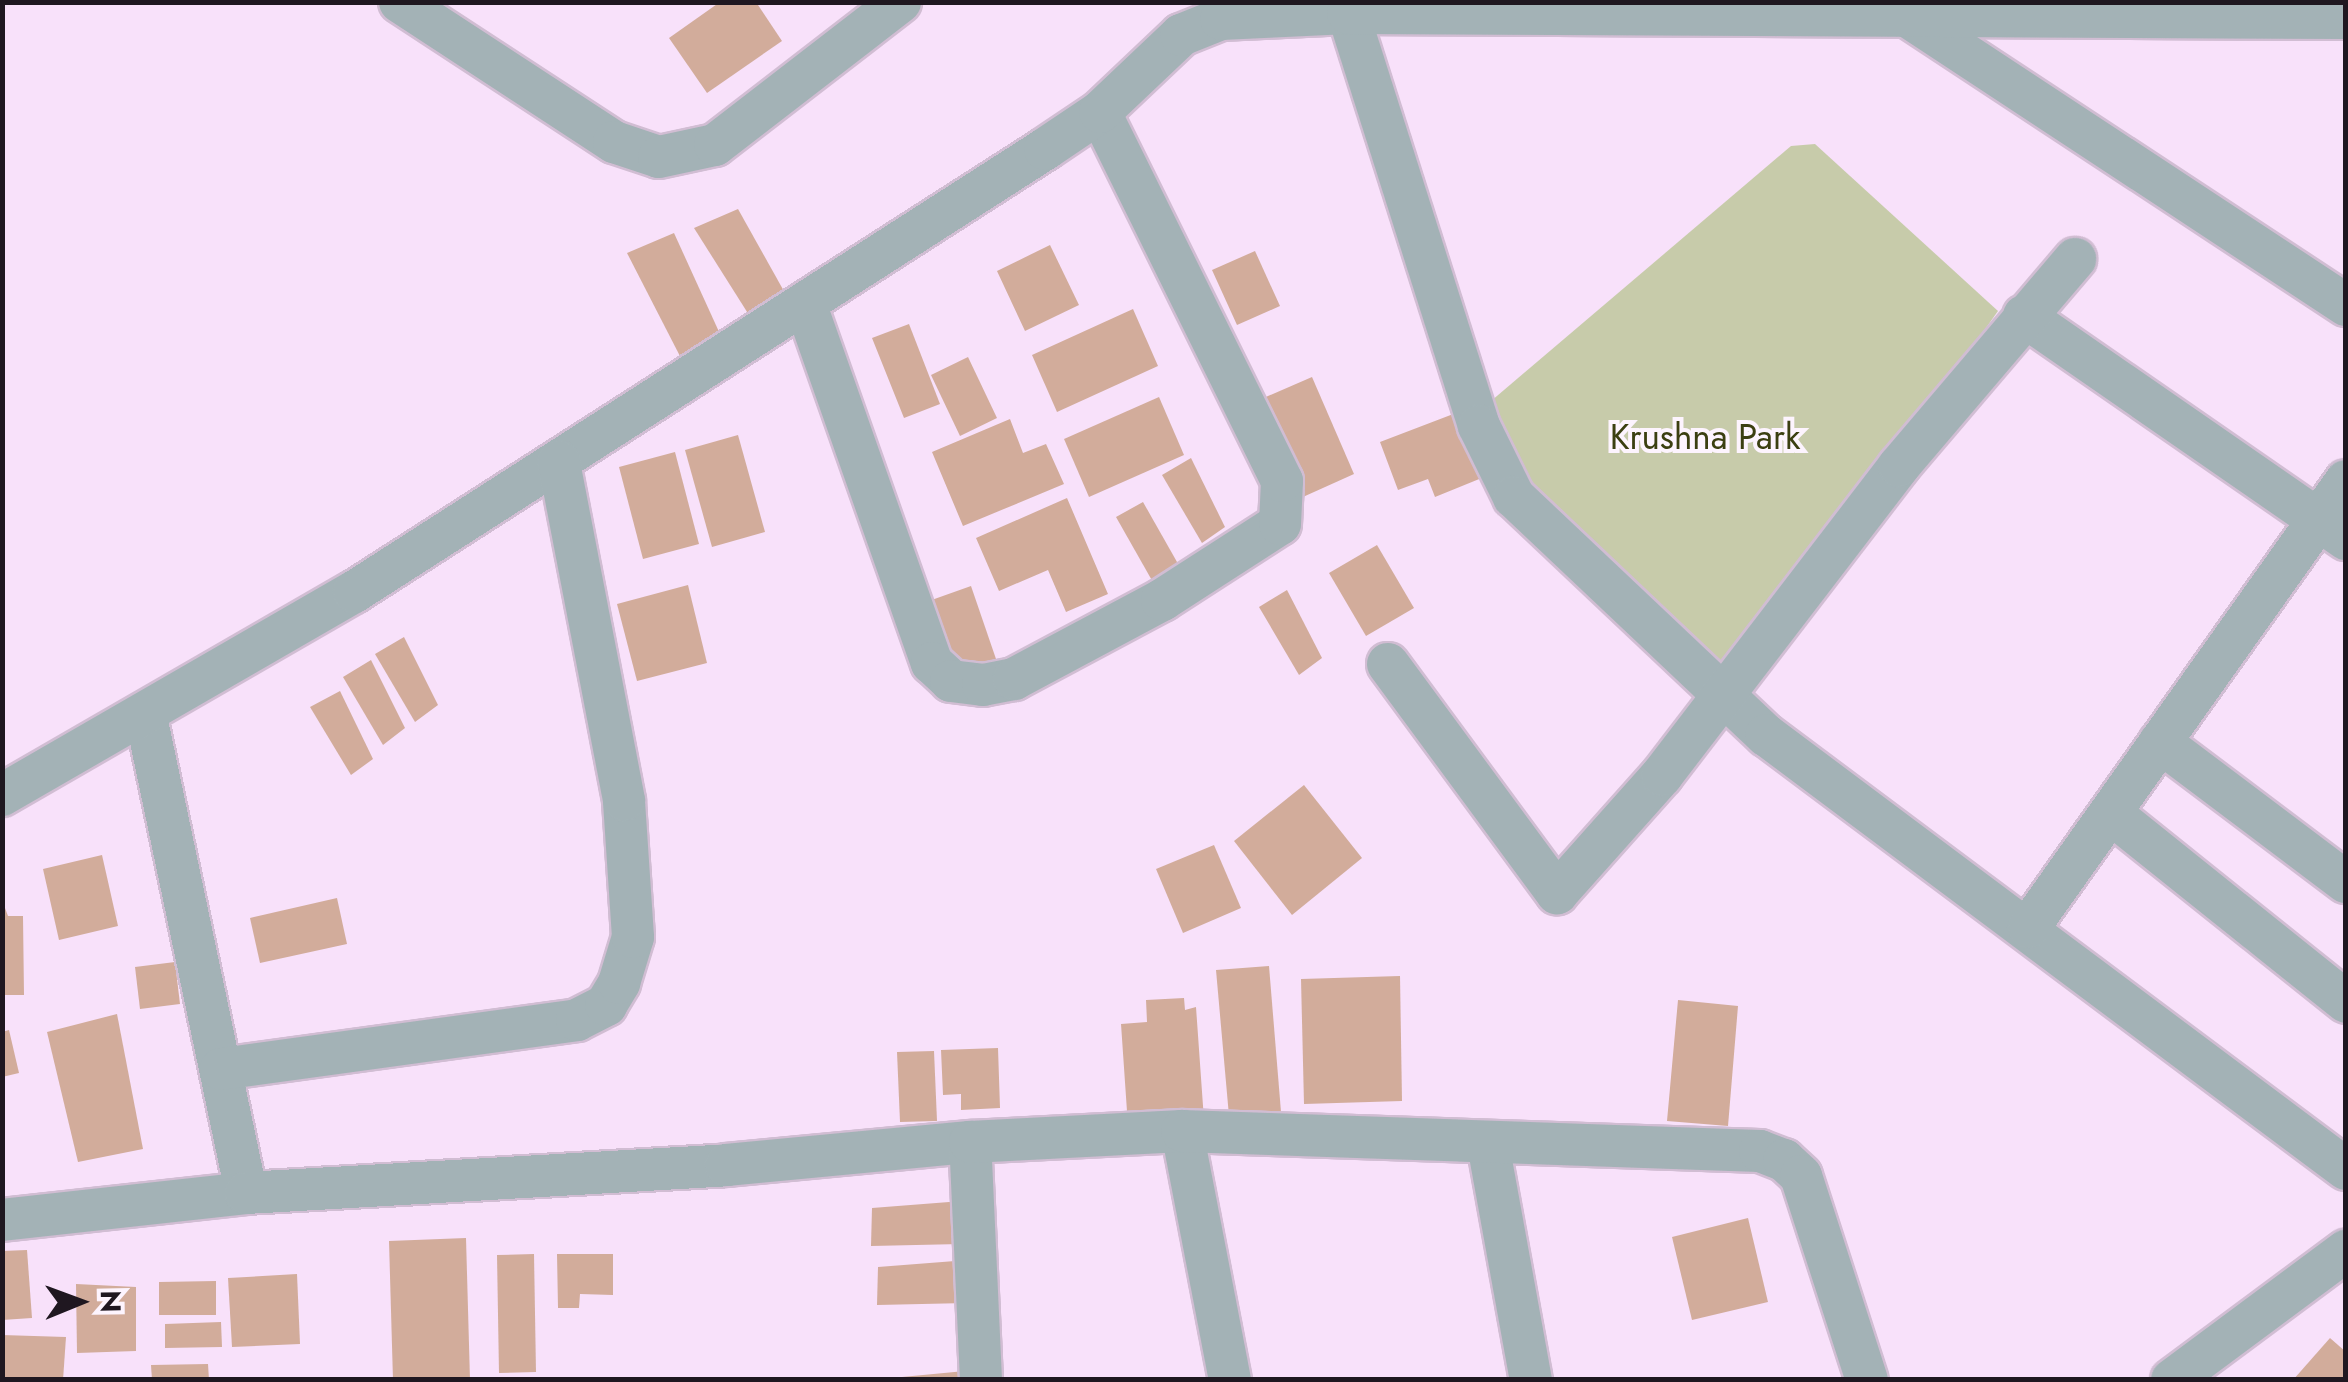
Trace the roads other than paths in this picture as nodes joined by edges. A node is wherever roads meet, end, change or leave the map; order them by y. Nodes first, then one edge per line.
1 (400, 2) edge
2 (900, 2) edge
3 (1643, 8) edge
4 (1211, 11) edge
5 (1348, 12) junction
6 (2343, 13) edge
7 (1907, 16) junction
8 (1100, 112) junction
9 (2075, 259) dead end
10 (805, 303) junction
11 (2346, 305) edge
12 (2024, 316) junction
13 (558, 460) junction
14 (2346, 482) edge
15 (2332, 529) edge
16 (1388, 664) dead end
17 (1724, 696) junction
18 (146, 717) junction
19 (2160, 742) junction
20 (2, 795) edge
21 (2113, 815) junction
22 (2346, 882) edge
23 (2029, 927) junction
24 (2346, 1002) edge
25 (220, 1069) junction
26 (1182, 1131) junction
27 (970, 1142) junction
28 (1488, 1144) junction
29 (2346, 1170) edge
30 (246, 1193) junction
31 (2, 1220) edge
32 (2346, 1252) edge
33 (981, 1380) edge
34 (1230, 1380) edge
35 (1530, 1380) edge
36 (1867, 1380) edge
37 (2172, 1380) edge

1 - 2 street
3 - 5 street
3 - 7 street
4 - 5 street
4 - 8 street
5 - 17 street
6 - 7 street
7 - 11 street
8 - 10 street
8 - 10 street
9 - 12 street
10 - 13 street
12 - 15 street
12 - 17 street
13 - 18 street
13 - 25 street
14 - 15 street
15 - 19 street
16 - 17 street
17 - 23 street
18 - 20 street
18 - 25 street
19 - 21 street
19 - 22 street
21 - 23 street
21 - 24 street
23 - 29 street
25 - 30 street
26 - 27 street
26 - 28 street
26 - 34 street
27 - 30 street
27 - 33 street
28 - 35 street
28 - 36 street
30 - 31 street
32 - 37 street

